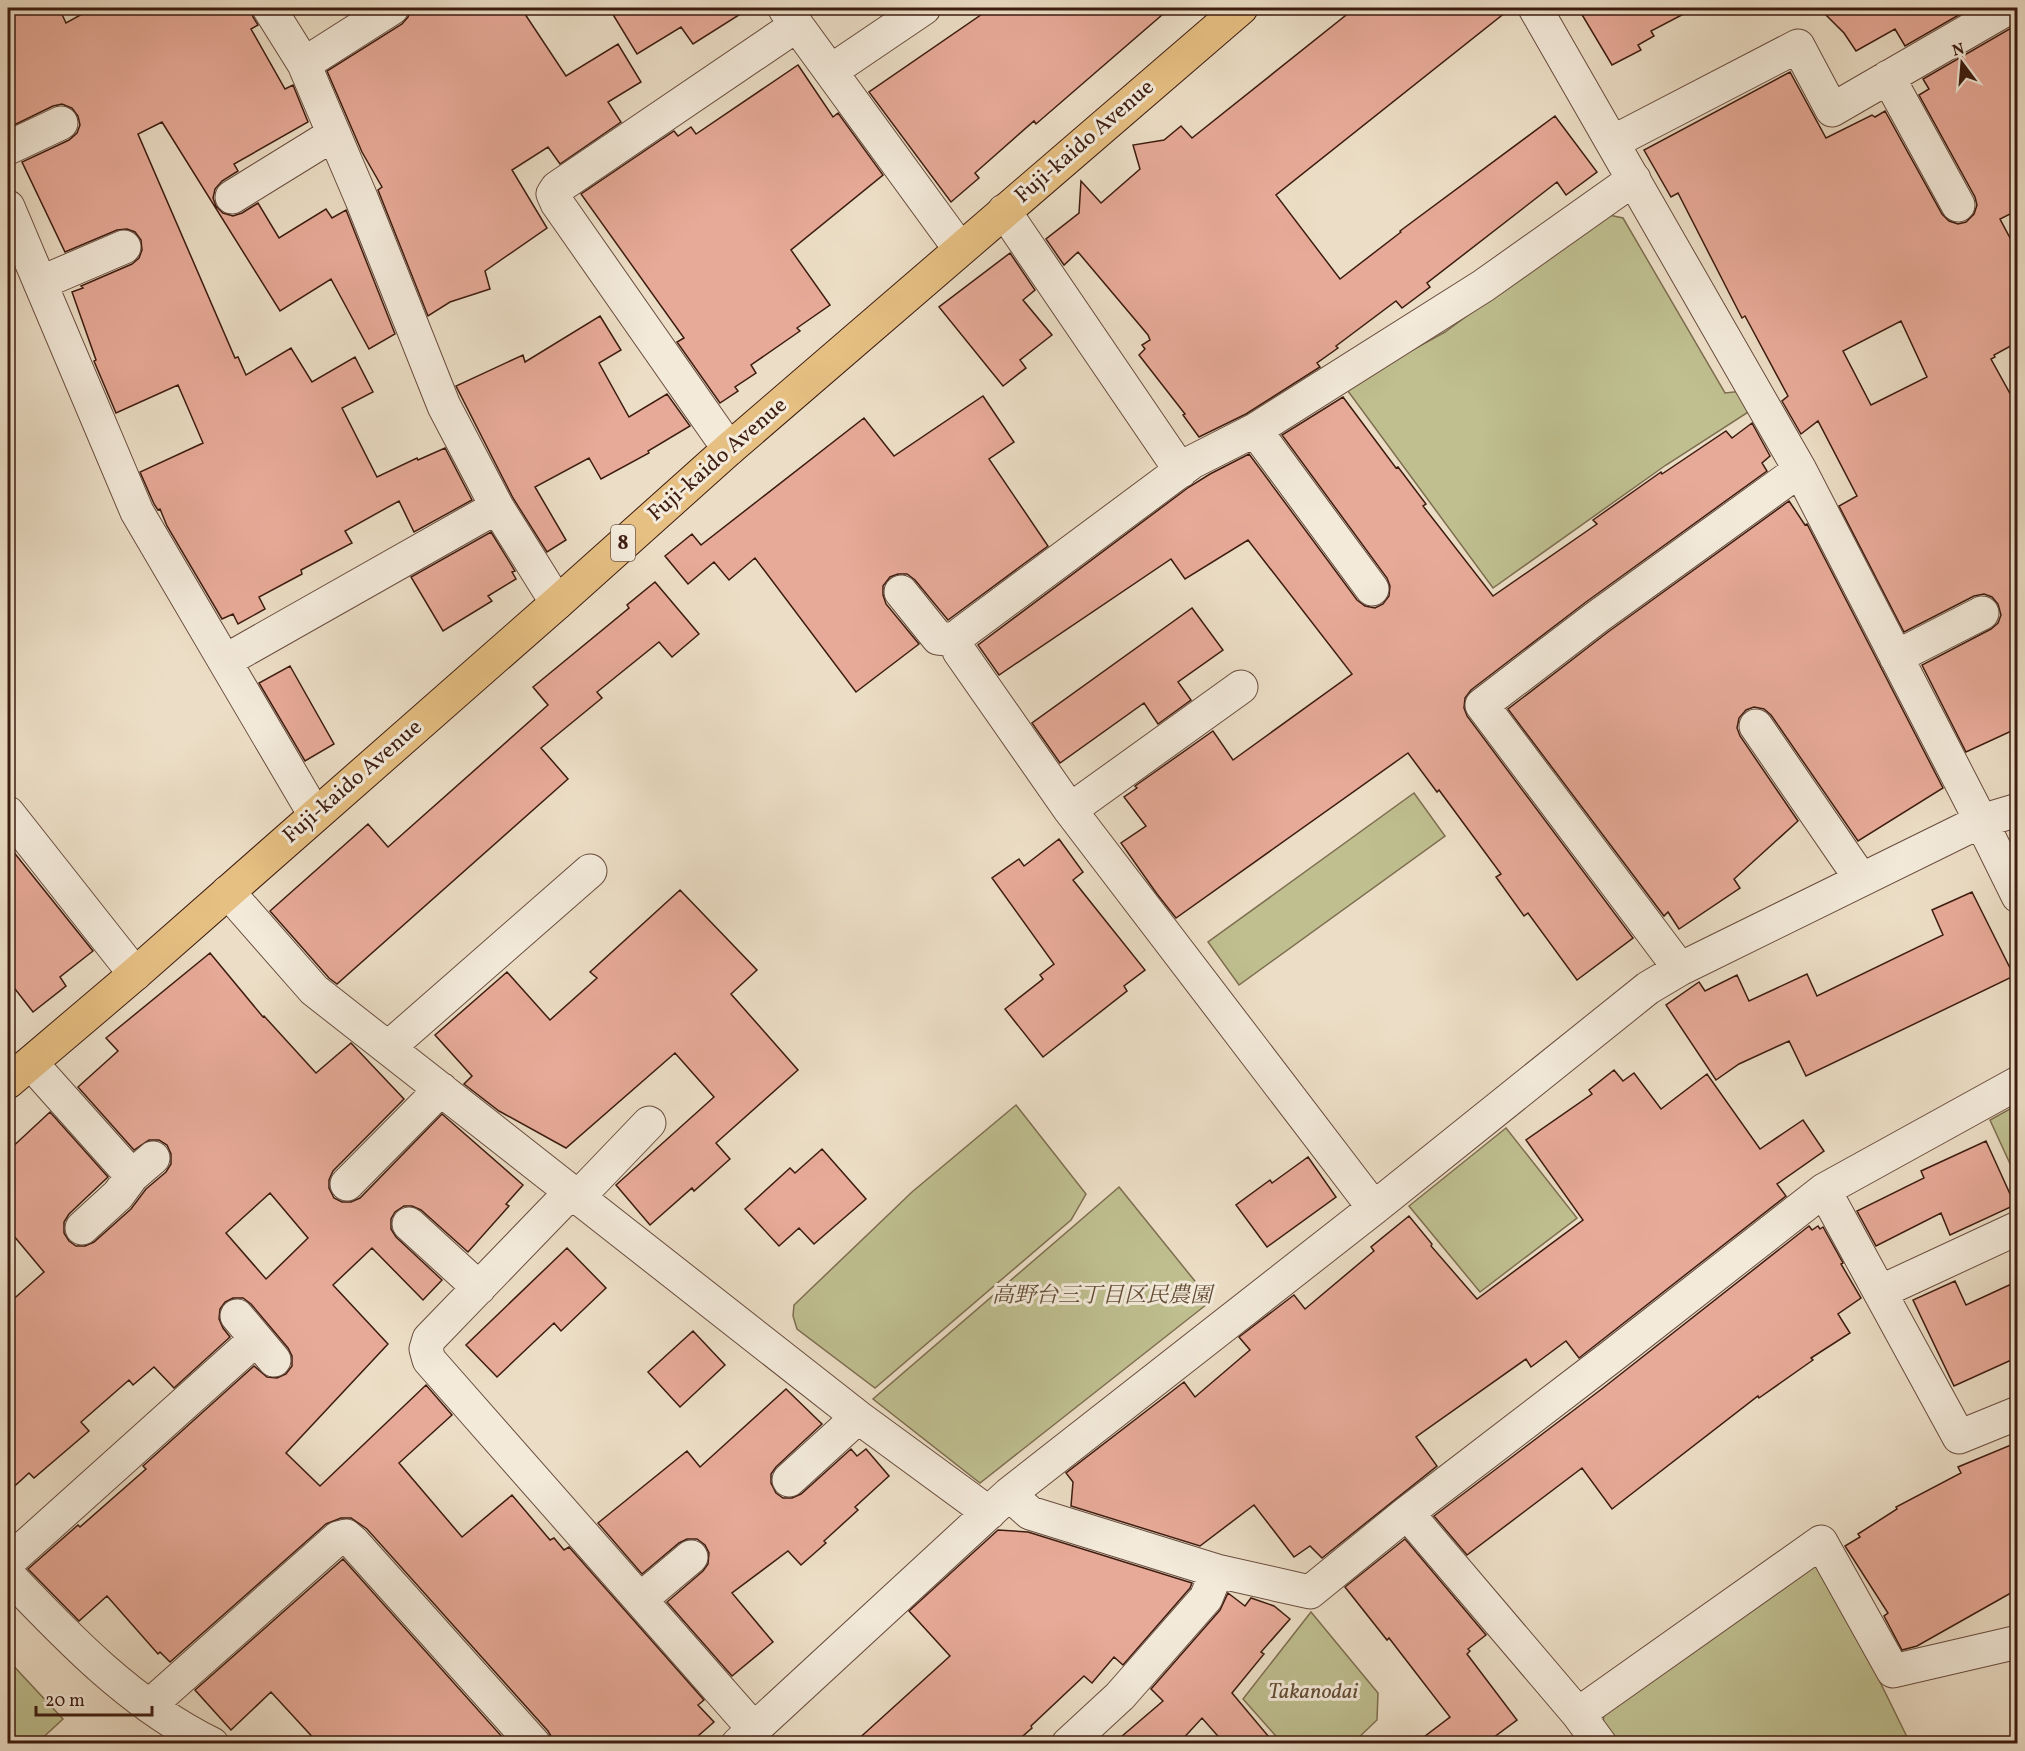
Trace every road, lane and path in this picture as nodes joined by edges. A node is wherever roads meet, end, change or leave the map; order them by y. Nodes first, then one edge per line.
1 (269, 8) edge
2 (392, 8) edge
3 (924, 8) edge
4 (1241, 8) edge
5 (1538, 8) edge
6 (2008, 8) edge
7 (791, 16) edge
8 (304, 64) junction
9 (831, 71) junction
10 (1888, 77) junction
11 (61, 123) dead end
12 (334, 134) junction
13 (1613, 142) junction
14 (8, 148) edge
15 (1634, 179) junction
16 (232, 197) dead end
17 (1958, 205) dead end
18 (8, 207) edge
19 (1004, 211) junction
20 (124, 247) dead end
21 (960, 249) junction
22 (40, 283) junction
23 (1254, 430) junction
24 (729, 449) junction
25 (1800, 470) junction
26 (1181, 471) junction
27 (497, 507) junction
28 (1372, 589) dead end
29 (901, 592) dead end
30 (558, 603) junction
31 (1982, 613) dead end
32 (956, 640) junction
33 (1896, 657) junction
34 (225, 661) junction
35 (1241, 687) dead end
36 (1756, 726) dead end
37 (1070, 810) junction
38 (2018, 810) edge
39 (8, 813) edge
40 (315, 815) junction
41 (1981, 821) junction
42 (590, 871) dead end
43 (1861, 879) junction
44 (228, 892) junction
45 (2018, 896) edge
46 (1680, 969) junction
47 (135, 974) junction
48 (389, 1047) junction
49 (15, 1071) edge
50 (2018, 1083) edge
51 (441, 1089) junction
52 (650, 1123) dead end
53 (346, 1184) dead end
54 (1824, 1190) junction
55 (576, 1193) junction
56 (1374, 1208) junction
57 (409, 1224) dead end
58 (82, 1228) dead end
59 (2018, 1228) edge
60 (479, 1288) junction
61 (1880, 1292) junction
62 (256, 1338) dead end
63 (2018, 1413) edge
64 (858, 1417) junction
65 (789, 1480) dead end
66 (999, 1504) junction
67 (1407, 1513) junction
68 (691, 1557) dead end
69 (8, 1562) edge
70 (1217, 1570) junction
71 (8, 1575) edge
72 (641, 1599) junction
73 (2018, 1642) edge
74 (149, 1706) junction
75 (1578, 1714) junction
76 (746, 1736) edge
77 (202, 1742) edge
78 (534, 1743) edge
79 (1068, 1743) edge
80 (1600, 1743) edge

1 - 8 street
2 - 8 street
3 - 9 street
4 - 19 main road, Fuji-kaido Avenue / 8
5 - 13 street
6 - 10 street
7 - 9 street
7 - 24 street
8 - 12 street
9 - 21 street
10 - 13 street
10 - 17 street
11 - 14 street
12 - 16 street
12 - 27 street
13 - 15 street
15 - 23 street
15 - 25 street
18 - 22 street
19 - 21 main road, Fuji-kaido Avenue / 8
19 - 26 street
20 - 22 street
21 - 24 main road, Fuji-kaido Avenue / 8
22 - 34 street
23 - 26 street
23 - 28 street
24 - 30 main road, Fuji-kaido Avenue / 8
25 - 33 street
25 - 46 street
26 - 32 street
27 - 30 street
27 - 34 street
29 - 32 street
30 - 40 main road, Fuji-kaido Avenue / 8
31 - 33 street
32 - 37 street
33 - 41 street
34 - 40 street
35 - 37 street
36 - 43 street
37 - 56 street
38 - 41 street
39 - 47 street
40 - 44 main road, Fuji-kaido Avenue / 8
41 - 43 street
41 - 45 street
42 - 48 street
43 - 46 street
44 - 47 main road, Fuji-kaido Avenue / 8
44 - 48 street
46 - 56 street
47 - 49 main road, Fuji-kaido Avenue / 8
48 - 51 street
49 - 58 street
50 - 54 street
51 - 53 street
51 - 55 street
52 - 55 street
54 - 61 street
54 - 67 street
55 - 60 street
55 - 64 street
56 - 66 street
57 - 60 street
59 - 61 street
60 - 72 street
61 - 63 street
62 - 69 street
64 - 65 street
64 - 66 street
66 - 70 street
66 - 76 street
67 - 70 street
67 - 75 street
68 - 72 street
70 - 79 street
71 - 74 street
72 - 76 street
73 - 75 street
74 - 77 street
74 - 78 street
75 - 80 street

